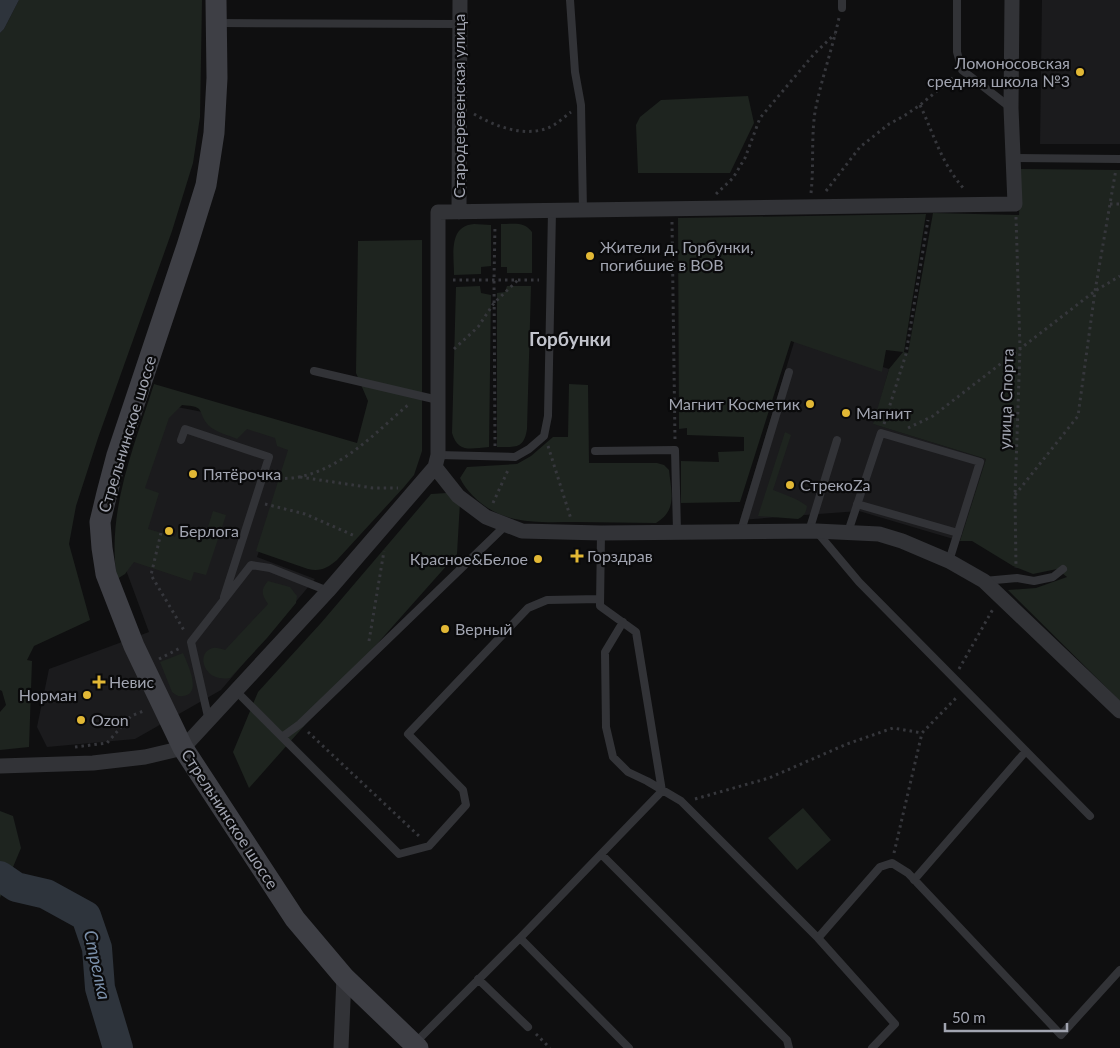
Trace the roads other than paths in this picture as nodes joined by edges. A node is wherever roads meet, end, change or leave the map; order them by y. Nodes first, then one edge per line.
1 (216, 0) edge
2 (460, 0) edge
3 (570, 0) edge
4 (957, 0) edge
5 (1012, 0) edge
6 (216, 23) junction
7 (460, 24) junction
8 (1011, 108) junction
9 (1013, 158) junction
10 (1119, 159) edge
11 (584, 210) junction
12 (552, 211) junction
13 (459, 212) junction
14 (314, 371) dead end
15 (789, 372) dead end
16 (438, 400) junction
17 (181, 440) dead end
18 (837, 440) dead end
19 (595, 451) dead end
20 (437, 461) junction
21 (857, 504) junction
22 (506, 525) junction
23 (677, 531) junction
24 (741, 531) junction
25 (812, 531) junction
26 (601, 532) junction
27 (848, 532) junction
28 (958, 533) junction
29 (235, 560) junction
30 (949, 561) junction
31 (250, 565) junction
32 (1064, 569) dead end
33 (984, 580) junction
34 (328, 591) junction
35 (600, 599) junction
36 (222, 602) junction
37 (623, 622) junction
38 (236, 691) junction
39 (1120, 711) edge
40 (209, 721) junction
41 (282, 737) junction
42 (183, 748) junction
43 (1026, 751) junction
44 (0, 766) edge
45 (662, 791) junction
46 (1090, 816) dead end
47 (601, 854) junction
48 (914, 880) junction
49 (520, 938) junction
50 (818, 938) junction
51 (1120, 970) edge
52 (344, 977) junction
53 (478, 979) junction
54 (528, 1027) road end
55 (416, 1046) edge
56 (341, 1048) edge
57 (629, 1048) edge
58 (789, 1048) edge
59 (872, 1048) edge

1 - 6 main road, Стрельнинское шоссе
2 - 7 street, Стародеревенская улица
3 - 11 lane
4 - 8 lane
5 - 8 street
6 - 7 lane
6 - 42 main road, Стрельнинское шоссе
7 - 13 street, Стародеревенская улица
8 - 9 street
9 - 10 lane
9 - 11 street
11 - 12 street
12 - 13 street
12 - 20 lane
13 - 16 street
14 - 16 lane
15 - 24 lane
16 - 20 street
17 - 29 lane
18 - 25 lane
19 - 23 lane
20 - 22 street
20 - 34 street
21 - 27 lane
21 - 28 lane
21 - 28 lane
22 - 26 street
22 - 41 lane
23 - 24 street
23 - 26 street
24 - 25 street
25 - 27 street
25 - 43 lane
26 - 35 lane
27 - 30 street
28 - 30 lane
29 - 31 lane
29 - 36 lane
30 - 33 street
31 - 34 lane
31 - 36 lane
32 - 33 lane
33 - 39 street
34 - 38 street
35 - 37 lane
35 - 41 lane
36 - 40 lane
37 - 45 lane
37 - 45 lane
38 - 40 street
38 - 41 lane
40 - 42 street
42 - 44 street
42 - 52 main road, Стрельнинское шоссе
43 - 46 lane
43 - 48 lane
45 - 47 lane
45 - 50 lane
47 - 49 lane
47 - 58 lane
48 - 50 lane
48 - 51 lane
49 - 53 lane
49 - 57 lane
50 - 59 lane
52 - 55 main road, Стрельнинское шоссе
52 - 56 street
53 - 54 lane
53 - 55 lane

